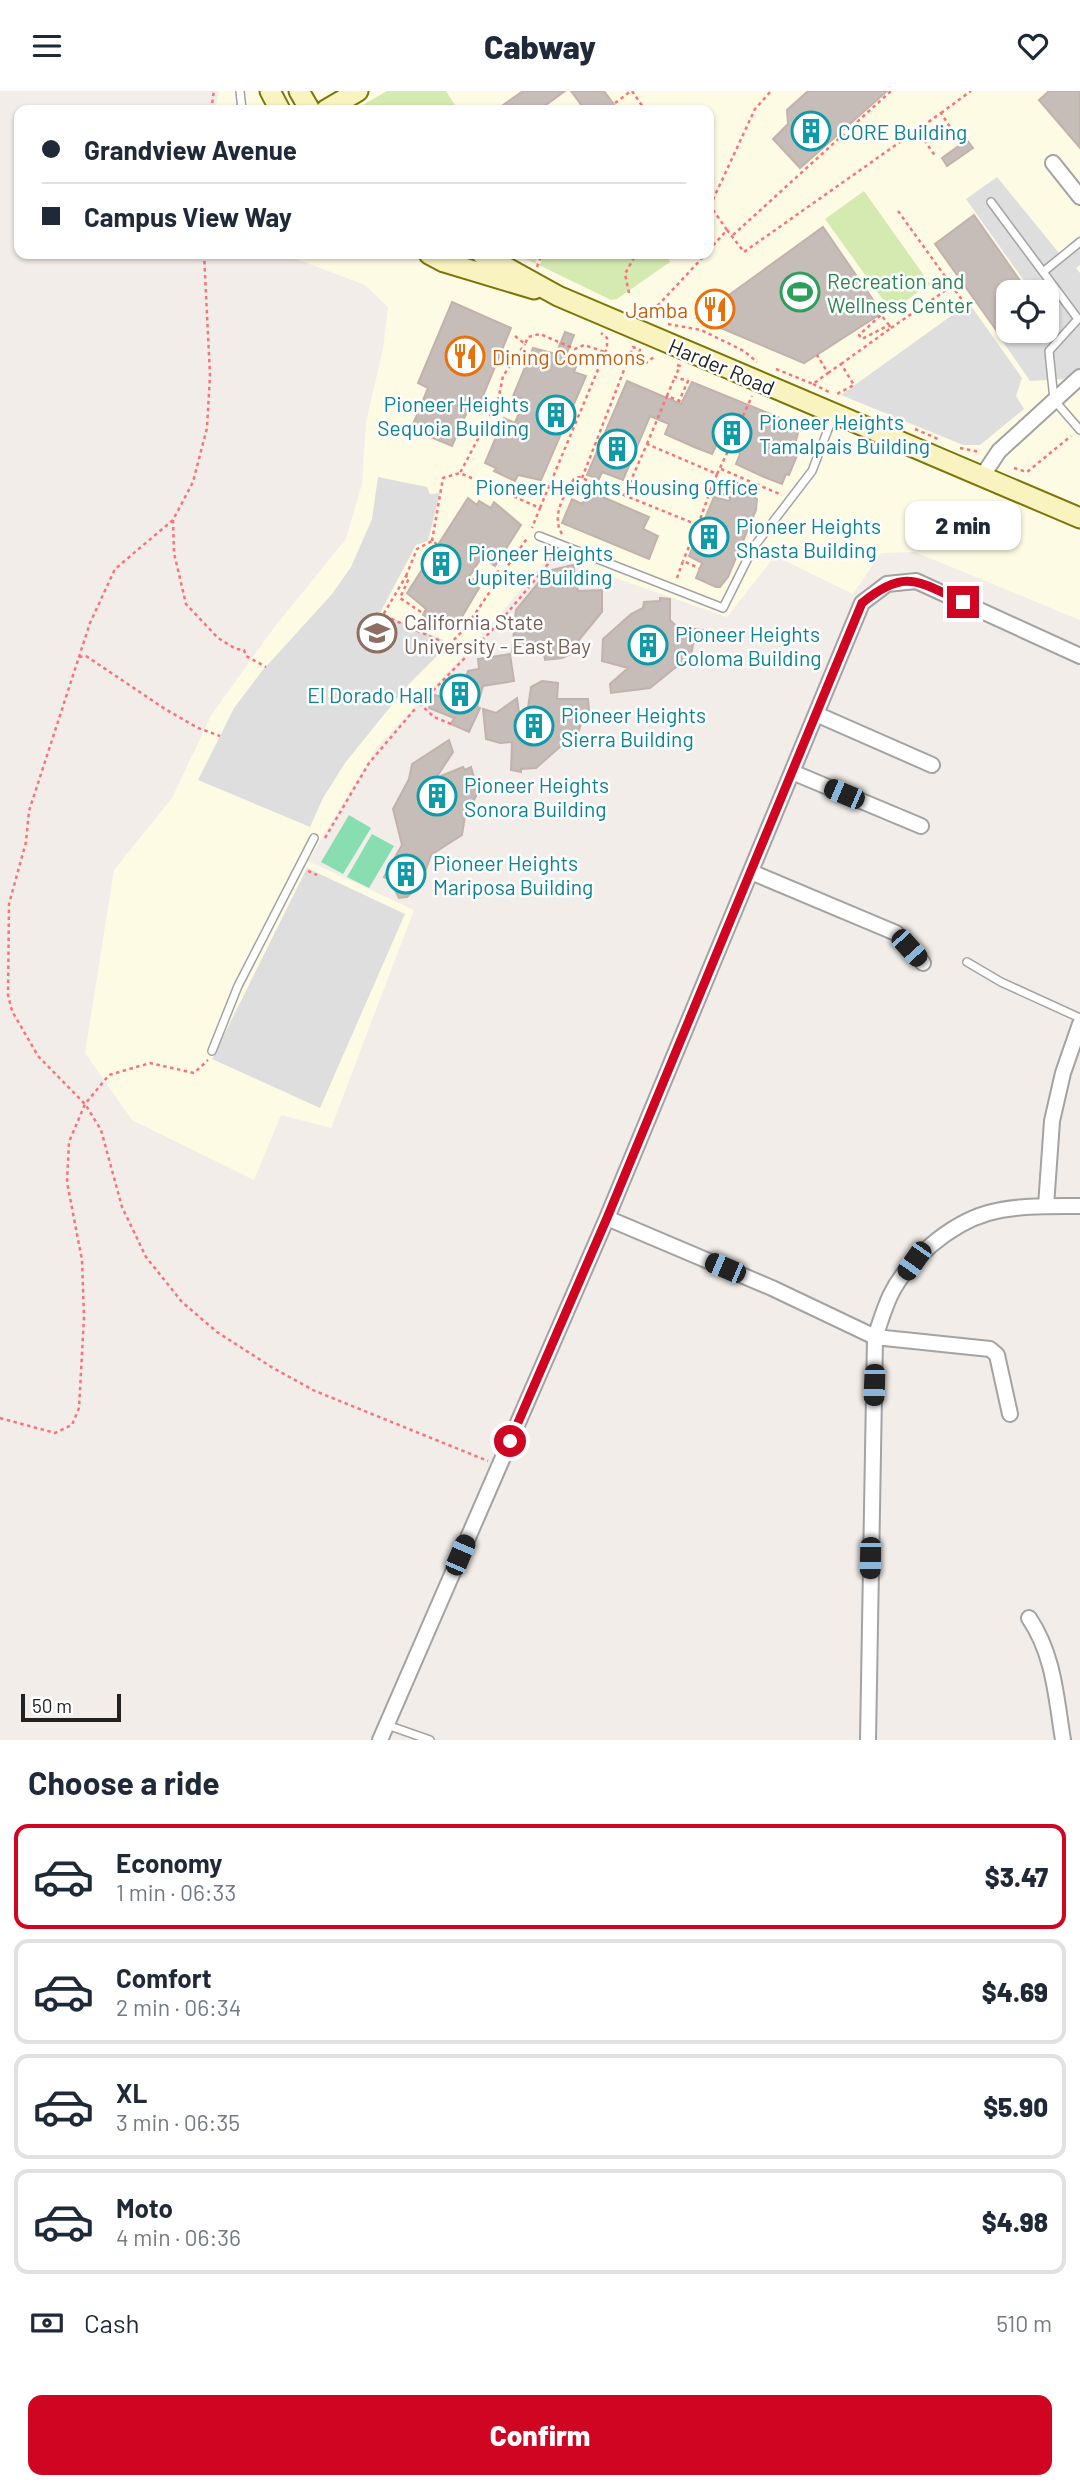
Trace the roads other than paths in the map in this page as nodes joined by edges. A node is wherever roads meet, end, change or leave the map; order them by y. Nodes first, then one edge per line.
1 (358, 91) edge
2 (334, 105) edge
3 (1053, 163) dead end
4 (1080, 197) edge
5 (991, 202) dead end
6 (1080, 242) edge
7 (442, 259) edge
8 (491, 259) edge
9 (1043, 272) junction
10 (558, 296) junction
11 (1080, 377) edge
12 (1054, 400) junction
13 (835, 414) junction
14 (1080, 430) edge
15 (983, 475) junction
16 (1080, 518) edge
17 (539, 536) dead end
18 (1080, 656) edge
19 (816, 714) junction
20 (932, 765) dead end
21 (792, 772) junction
22 (921, 826) dead end
23 (314, 838) dead end
24 (751, 872) junction
25 (967, 962) dead end
26 (923, 963) dead end
27 (1080, 1018) edge
28 (1080, 1024) edge
29 (212, 1051) road end
30 (1046, 1206) junction
31 (1080, 1206) edge
32 (607, 1218) junction
33 (875, 1337) junction
34 (1010, 1414) dead end
35 (1029, 1618) dead end
36 (386, 1725) junction
37 (380, 1740) edge
38 (430, 1740) edge
39 (868, 1740) edge
40 (1063, 1740) edge

1 - 2 street
3 - 4 street
5 - 9 lane
6 - 9 lane
7 - 10 street, Harder Road
8 - 10 street, Harder Road
9 - 12 lane
10 - 13 street, Harder Road
11 - 12 street
12 - 14 lane
12 - 15 street
13 - 15 street, Harder Road
13 - 17 lane
15 - 16 street, Harder Road
18 - 19 street
19 - 20 street
19 - 21 street
21 - 22 street
21 - 24 street
23 - 29 lane
24 - 26 street
24 - 32 street
25 - 27 lane
28 - 30 street
30 - 31 street
30 - 33 street
32 - 33 street
32 - 36 street
33 - 34 street
33 - 39 street
35 - 40 street
36 - 37 street
36 - 38 lane

